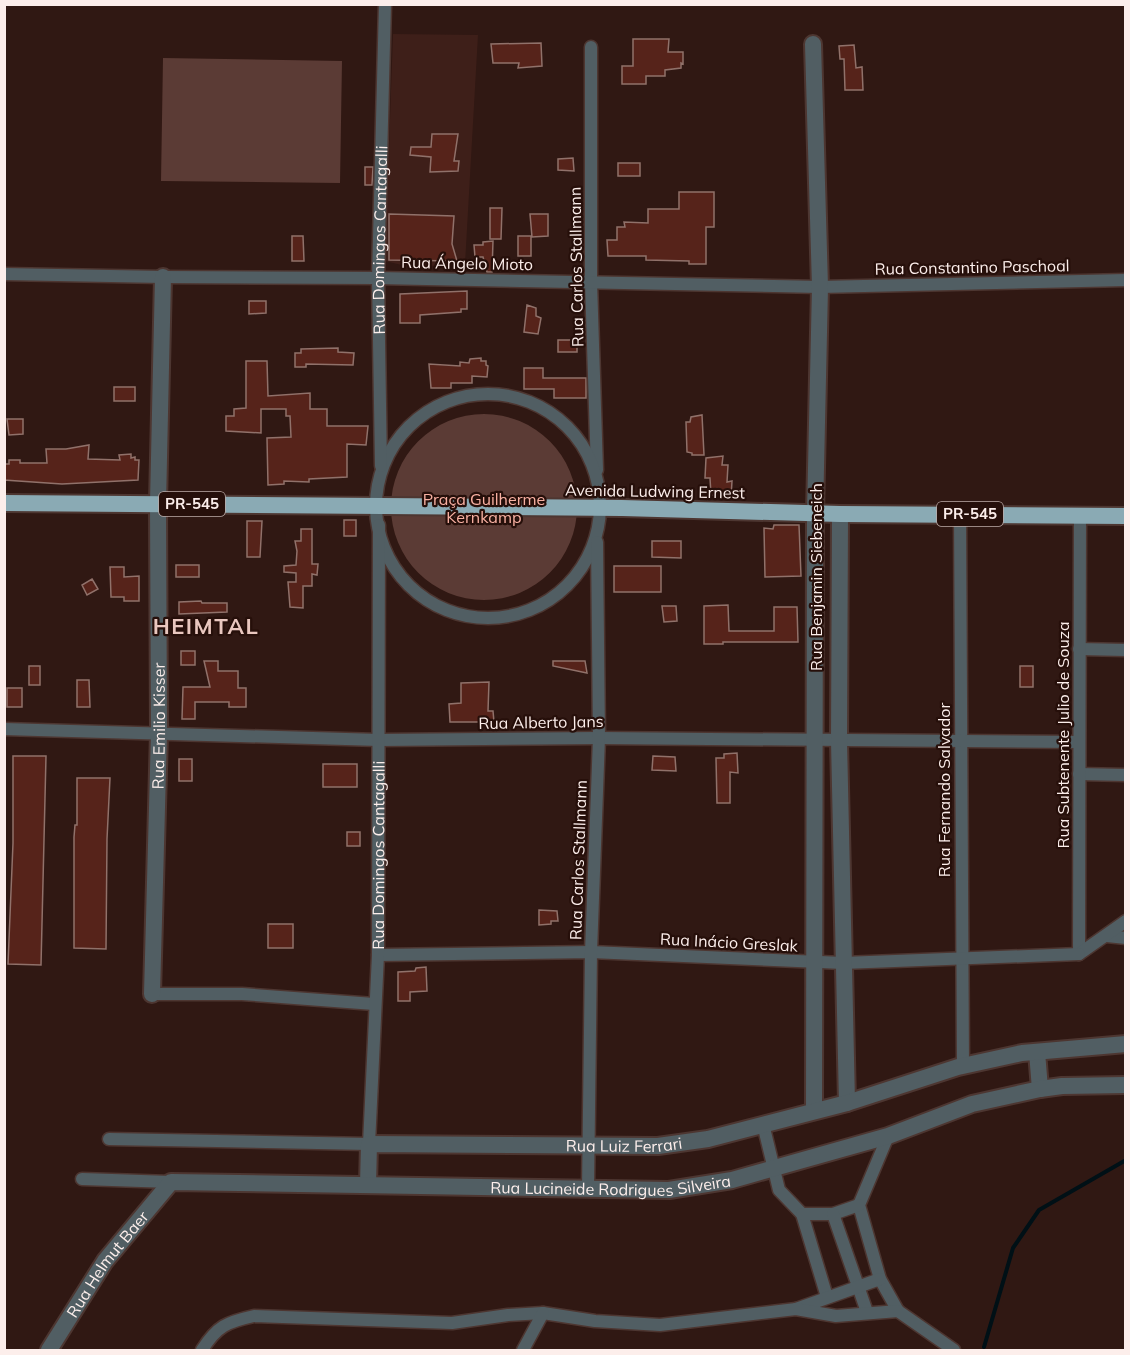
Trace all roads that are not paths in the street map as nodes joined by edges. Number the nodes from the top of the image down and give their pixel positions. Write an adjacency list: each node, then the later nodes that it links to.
1 (385, 4): 6 (street, Rua Domingos Cantagalli)
2 (813, 44): 9 (street, Rua Benjamin Siebeneich)
3 (591, 47): 8 (street, Rua Carlos Stallmann)
4 (4, 274): 5 (street, Rua Ángelo Mioto)
5 (163, 278): 6 (street, Rua Ángelo Mioto); 13 (street, Rua Emilio Kisser)
6 (378, 278): 8 (street, Rua Ángelo Mioto); 10 (street, Rua Domingos Cantagalli)
7 (1125, 280): 9 (street, Rua Constantino Paschoal)
8 (591, 282): 9 (street, Rua Ángelo Mioto); 11 (street, Rua Carlos Stallmann)
9 (820, 287): 16 (street, Rua Benjamin Siebeneich)
10 (381, 473): 11 (street); 14 (street, Rua Domingos Cantagalli)
11 (598, 486): 15 (street)
12 (4, 503): 13 (highway, Avenida Ludwing Ernest / PR-545)
13 (158, 503): 14 (highway, Avenida Ludwing Ernest / PR-545); 26 (street, Rua Emilio Kisser)
14 (380, 505): 15 (highway, Avenida Ludwing Ernest / PR-545); 21 (street, Rua Domingos Cantagalli)
15 (600, 508): 16 (highway, Avenida Ludwing Ernest / PR-545); 22 (street)
16 (815, 513): 17 (highway, Avenida Ludwing Ernest / PR-545); 29 (street, Rua Benjamin Siebeneich)
17 (840, 514): 18 (highway, Avenida Ludwing Ernest / PR-545); 30 (street, Rua Benjamin Siebeneich)
18 (960, 514): 19 (highway, Avenida Ludwing Ernest / PR-545); 31 (street, Rua Fernando Salvador)
19 (1080, 515): 20 (highway, Avenida Ludwing Ernest / PR-545); 23 (street, Rua Subtenente Julio de Souza)
20 (1125, 516)
21 (379, 525): 22 (street); 28 (street, Rua Domingos Cantagalli)
22 (597, 533): 27 (street, Rua Carlos Stallmann)
23 (1079, 649): 24 (street); 32 (street, Rua Subtenente Julio de Souza)
24 (1125, 650)
25 (4, 729): 26 (street, Rua Alberto Jans)
26 (159, 733): 28 (street, Rua Alberto Jans); 44 (street, Rua Emilio Kisser)
27 (599, 738): 28 (street, Rua Alberto Jans); 29 (street, Rua Alberto Jans); 38 (street, Rua Carlos Stallmann)
28 (379, 740): 40 (street, Rua Domingos Cantagalli)
29 (815, 741): 30 (street, Rua Alberto Jans); 42 (street, Rua Benjamin Siebeneich)
30 (839, 741): 31 (street, Rua Alberto Jans); 43 (street, Rua Benjamin Siebeneich)
31 (960, 741): 32 (street, Rua Alberto Jans); 41 (street, Rua Fernando Salvador)
32 (1078, 742): 33 (street, Rua Subtenente Julio de Souza)
33 (1079, 774): 34 (street); 39 (street, Rua Subtenente Julio de Souza)
34 (1125, 775)
35 (1125, 921): 36 (street)
36 (1107, 936): 37 (street); 39 (street)
37 (1125, 938)
38 (591, 952): 40 (street, Rua Inácio Greslak); 42 (street, Rua Inácio Greslak); 57 (street, Rua Carlos Stallmann)
39 (1079, 954): 41 (street, Rua Inácio Greslak)
40 (378, 955): 45 (street, Rua Domingos Cantagalli)
41 (961, 958): 43 (street, Rua Inácio Greslak); 48 (street, Rua Fernando Salvador)
42 (814, 962): 43 (street, Rua Inácio Greslak); 52 (street, Rua Benjamin Siebeneich)
43 (843, 963): 51 (street, Rua Benjamin Siebeneich)
44 (152, 994): 45 (street)
45 (374, 1004): 56 (street, Rua Domingos Cantagalli)
46 (1125, 1044): 47 (street, Rua Luiz Ferrari)
47 (1037, 1052): 48 (street, Rua Luiz Ferrari); 50 (street)
48 (963, 1066): 51 (street, Rua Luiz Ferrari)
49 (1125, 1085): 50 (street, Rua Lucineide Rodrigues Silveira)
50 (1040, 1089): 54 (street, Rua Lucineide Rodrigues Silveira)
51 (847, 1102): 52 (street, Rua Luiz Ferrari)
52 (814, 1110): 53 (street, Rua Luiz Ferrari)
53 (763, 1124): 57 (street, Rua Luiz Ferrari); 58 (street)
54 (888, 1136): 58 (street, Rua Lucineide Rodrigues Silveira); 63 (street)
55 (109, 1139): 56 (street, Rua Luiz Ferrari)
56 (369, 1144): 57 (street, Rua Luiz Ferrari); 61 (street, Rua Domingos Cantagalli)
57 (588, 1146): 62 (street, Rua Carlos Stallmann)
58 (775, 1168): 62 (street, Rua Lucineide Rodrigues Silveira); 64 (street)
59 (82, 1179): 60 (street, Rua Lucineide Rodrigues Silveira)
60 (171, 1182): 61 (street, Rua Lucineide Rodrigues Silveira); 73 (street, Rua Helmut Baer)
61 (368, 1185): 62 (street, Rua Lucineide Rodrigues Silveira)
62 (588, 1189)
63 (859, 1205): 65 (street); 66 (street)
64 (802, 1214): 65 (street); 68 (street)
65 (833, 1214): 67 (street)
66 (880, 1279): 67 (street); 70 (street)
67 (859, 1286): 68 (street); 71 (street)
68 (827, 1297): 69 (street)
69 (796, 1309): 71 (street); 72 (street)
70 (898, 1311): 71 (street); 76 (street)
71 (867, 1312)
72 (543, 1313): 74 (street); 75 (street)
73 (49, 1350)
74 (202, 1350)
75 (523, 1350)
76 (954, 1350)

